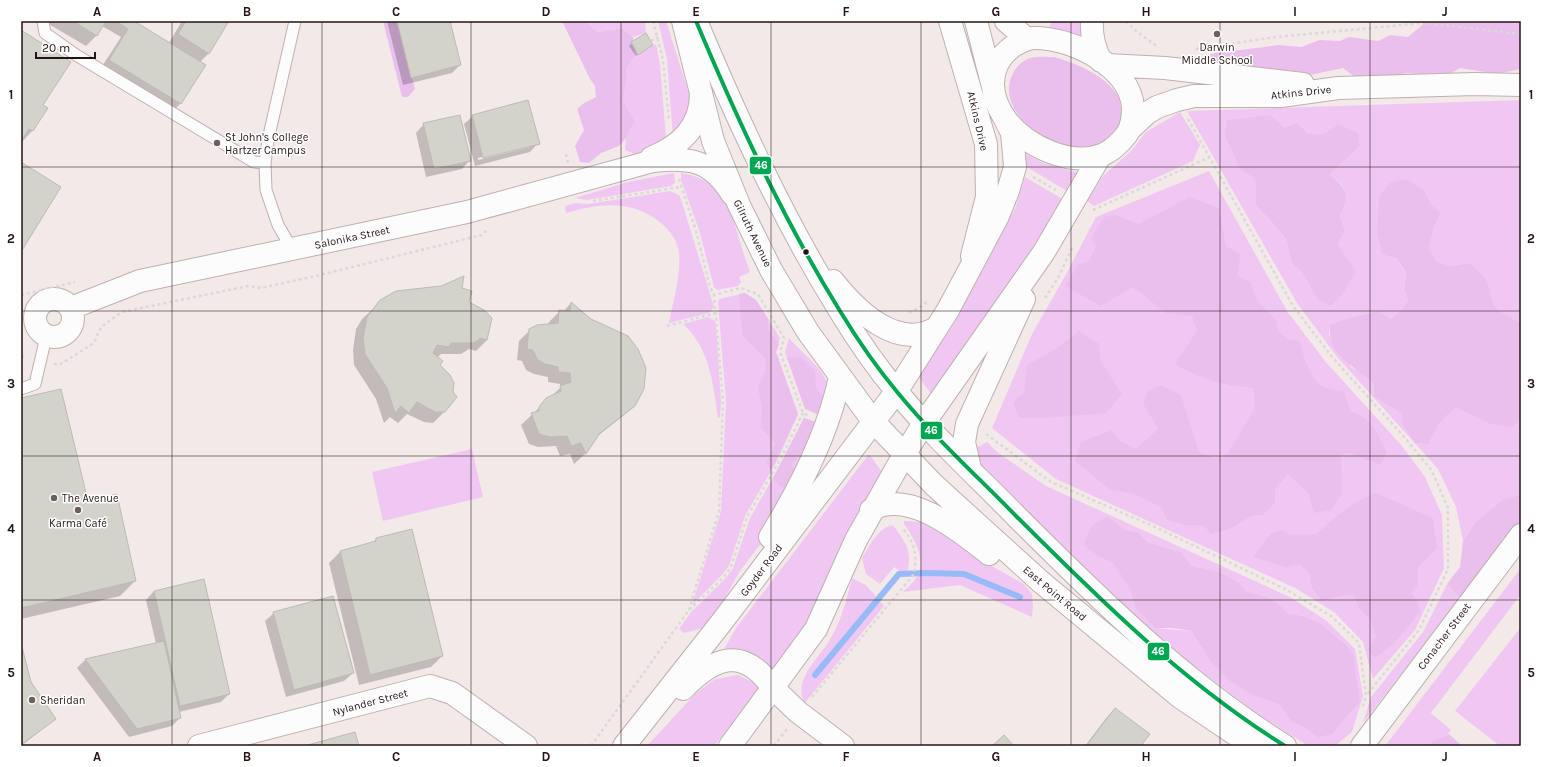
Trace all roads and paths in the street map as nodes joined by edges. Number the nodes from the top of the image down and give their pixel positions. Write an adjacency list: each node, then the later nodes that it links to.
1 (43, 21): 27 (lane)
2 (295, 21): 27 (lane)
3 (634, 21): 10 (path)
4 (683, 21): 20 (street, Gilruth Avenue)
5 (696, 21): 33 (street)
6 (950, 21): 38 (street, Atkins Drive)
7 (976, 21): 18 (street, Atkins Drive)
8 (1006, 21): 11 (street)
9 (1092, 21): 16 (street)
10 (654, 22): 13 (path)
11 (1036, 33): 16 (street); 18 (street)
12 (1521, 34): 15 (path)
13 (658, 37): 14 (path); 24 (path)
14 (651, 41)
15 (1192, 50)
16 (1104, 63): 19 (street, Atkins Drive); 23 (street)
17 (1521, 85): 19 (street, Atkins Drive)
18 (993, 88): 22 (street)
19 (1338, 88): 21 (street, Atkins Drive)
20 (701, 94): 24 (street, Salonika Street); 32 (street, Gilruth Avenue)
21 (1177, 100): 23 (street, Atkins Drive); 26 (path)
22 (1004, 117): 25 (street); 28 (street)
23 (1130, 129): 25 (street)
24 (672, 154): 29 (path); 32 (street); 36 (street, Salonika Street)
25 (1100, 156): 30 (street)
26 (1210, 157): 30 (path); 70 (path)
27 (265, 163): 36 (lane)
28 (1014, 167): 30 (path); 38 (street)
29 (680, 187): 31 (path); 40 (path)
30 (1074, 200): 37 (street)
31 (587, 202)
32 (739, 205): 52 (street, Gilruth Avenue)
33 (786, 217): 47 (street); 54 (street)
34 (494, 224): 51 (path)
35 (1075, 244): 41 (path)
36 (292, 249): 42 (street, Salonika Street)
37 (1044, 252): 58 (street); 60 (street)
38 (969, 269): 46 (street, Goyder Road)
39 (933, 294): 47 (path)
40 (714, 295): 43 (path); 55 (path)
41 (1043, 303)
42 (71, 308): 44 (street); 48 (street)
43 (716, 313): 45 (path); 67 (path)
44 (28, 317): 48 (street)
45 (667, 326)
46 (936, 328): 47 (street); 54 (street, Goyder Road)
47 (896, 332)
48 (46, 337): 53 (lane)
49 (21, 356): 50 (path)
50 (30, 359)
51 (52, 364)
52 (840, 377): 57 (street, Gilruth Avenue); 68 (street)
53 (21, 389)
54 (896, 392): 57 (street, Goyder Road); 58 (street)
55 (803, 413): 56 (path); 67 (path)
56 (817, 418)
57 (873, 421): 61 (street, East Point Road); 68 (street, Goyder Road)
58 (924, 423): 61 (street); 62 (street)
59 (988, 426): 60 (path)
60 (975, 433): 62 (street); 70 (path)
61 (904, 455): 63 (street); 66 (street, East Point Road)
62 (970, 469): 74 (street)
63 (871, 510): 66 (street); 69 (street)
64 (898, 522): 71 (path)
65 (1521, 535): 73 (street, Conacher Street)
66 (1041, 582): 83 (street, East Point Road)
67 (689, 610): 77 (path)
68 (721, 623): 78 (street, Goyder Road)
69 (773, 688): 79 (street); 80 (street); 82 (street)
70 (1366, 696): 73 (path)
71 (811, 699)
72 (791, 723): 81 (path)
73 (1362, 743)
74 (1282, 744)
75 (199, 746): 76 (street, Nylander Street)
76 (526, 746)
77 (591, 746)
78 (624, 746)
79 (627, 746)
80 (730, 746)
81 (774, 746)
82 (843, 746)
83 (1253, 746)

